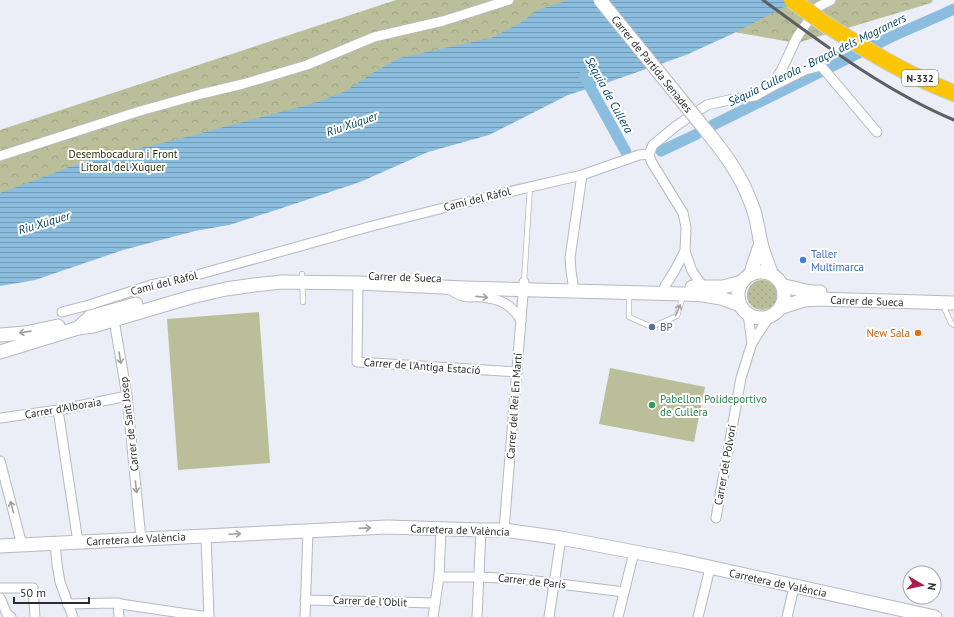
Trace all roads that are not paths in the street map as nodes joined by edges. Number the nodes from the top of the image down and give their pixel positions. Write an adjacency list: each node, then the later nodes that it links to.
1 (510, 0): 9 (street)
2 (600, 0): 12 (street, Carrer de Partida Senades, bridge)
3 (792, 0): 6 (highway, N-332, bridge)
4 (831, 0): 5 (street)
5 (771, 87): 7 (street); 8 (street)
6 (954, 93)
7 (877, 132)
8 (648, 154): 10 (street, Camí del Ràfol); 13 (street)
9 (0, 156)
10 (582, 175): 11 (street, Camí del Ràfol); 19 (street)
11 (530, 186): 20 (lane); 32 (street, Camí del Ràfol)
12 (761, 243): 14 (street, Carrer de Partida Senades); 15 (street)
13 (685, 251): 21 (street); 24 (street)
14 (771, 273): 15 (street); 22 (street)
15 (752, 274): 17 (street)
16 (302, 278): 18 (street, Carrer de Sueca); 20 (street, Carrer de Sueca); 28 (lane); 33 (street, Carrer de Sueca)
17 (742, 282): 24 (street, Carrer de Sueca); 31 (street)
18 (358, 283): 23 (street, Carrer de Sueca); 42 (street, Carrer de l'Antiga Estació)
19 (573, 284): 20 (street, Carrer de Sueca); 21 (street, Carrer de Sueca)
20 (523, 286): 23 (street, Carrer de Sueca); 25 (street, Carrer de Sueca); 36 (street, Carrer del Rei En Martí)
21 (665, 286): 24 (street, Carrer de Sueca)
22 (783, 286): 27 (street, Carrer de Sueca); 30 (street)
23 (445, 288): 36 (street, one-way to 36)
24 (704, 288)
25 (629, 294): 26 (street, Carrer de Sueca); 26 (lane, one-way to 26)
26 (684, 294): 31 (street, Carrer de Sueca)
27 (954, 296)
28 (303, 302)
29 (948, 303): 30 (street, Carrer de Sueca); 37 (lane)
30 (782, 307): 35 (street)
31 (744, 310): 35 (street); 40 (street, Carrer del Polvorí)
32 (62, 312)
33 (113, 315): 34 (street, Carrer de Sueca); 38 (street, Carrer de Sueca); 43 (street, Carrer de Sant Josep, one-way to 43)
34 (90, 317): 38 (street, Carrer de Sueca); 39 (street, one-way to 39)
35 (769, 317): 40 (street, Carrer del Polvorí)
36 (521, 320): 42 (street, Carrer del Rei En Martí)
37 (954, 325)
38 (78, 328): 41 (street, Carrer de Sueca)
39 (0, 335)
40 (752, 343): 47 (street, Carrer del Polvorí)
41 (0, 352)
42 (517, 372): 50 (street, Carrer del Rei En Martí)
43 (127, 396): 44 (street, Carrer d'Alboraia); 54 (street, Carrer de Sant Josep, one-way to 54)
44 (58, 410): 45 (street, Carrer d'Alboraia); 55 (street)
45 (0, 418)
46 (0, 461): 57 (street, one-way to 46)
47 (716, 518)
48 (441, 529): 49 (street, Carretera de València); 51 (street, Carretera de València, one-way to 48); 61 (street)
49 (481, 530): 50 (street, Carretera de València); 62 (street)
50 (504, 530): 53 (street, Carretera de València)
51 (308, 531): 52 (street, Carretera de València, one-way to 51); 68 (street)
52 (206, 536): 54 (street, Carretera de València); 76 (street)
53 (561, 538): 59 (street, Carretera de València); 63 (street)
54 (141, 539): 55 (street, Carretera de València)
55 (78, 542): 56 (street, Carretera de València)
56 (55, 543): 57 (street, Carretera de València); 71 (street)
57 (22, 545): 58 (street, Carretera de València)
58 (0, 546)
59 (634, 552): 60 (street, Carretera de València); 66 (street)
60 (710, 568): 64 (street, Carretera de València); 82 (street)
61 (439, 577): 62 (street, Carrer de París); 70 (street)
62 (479, 577): 63 (street, Carrer de París); 79 (street)
63 (554, 583): 66 (street, Carrer de París); 80 (street)
64 (794, 587): 83 (street); 84 (street, Carretera de València)
65 (0, 588): 73 (street)
66 (624, 592): 81 (street)
67 (0, 598): 72 (street)
68 (305, 600): 70 (street, Carrer de l'Oblit); 77 (street)
69 (118, 603): 71 (street); 75 (street); 76 (street)
70 (435, 603): 78 (street)
71 (67, 604): 74 (street)
72 (11, 617)
73 (35, 617)
74 (73, 617)
75 (119, 617)
76 (209, 617)
77 (304, 617)
78 (433, 617)
79 (477, 617)
80 (549, 617)
81 (618, 617)
82 (698, 617)
83 (787, 617)
84 (935, 617)

